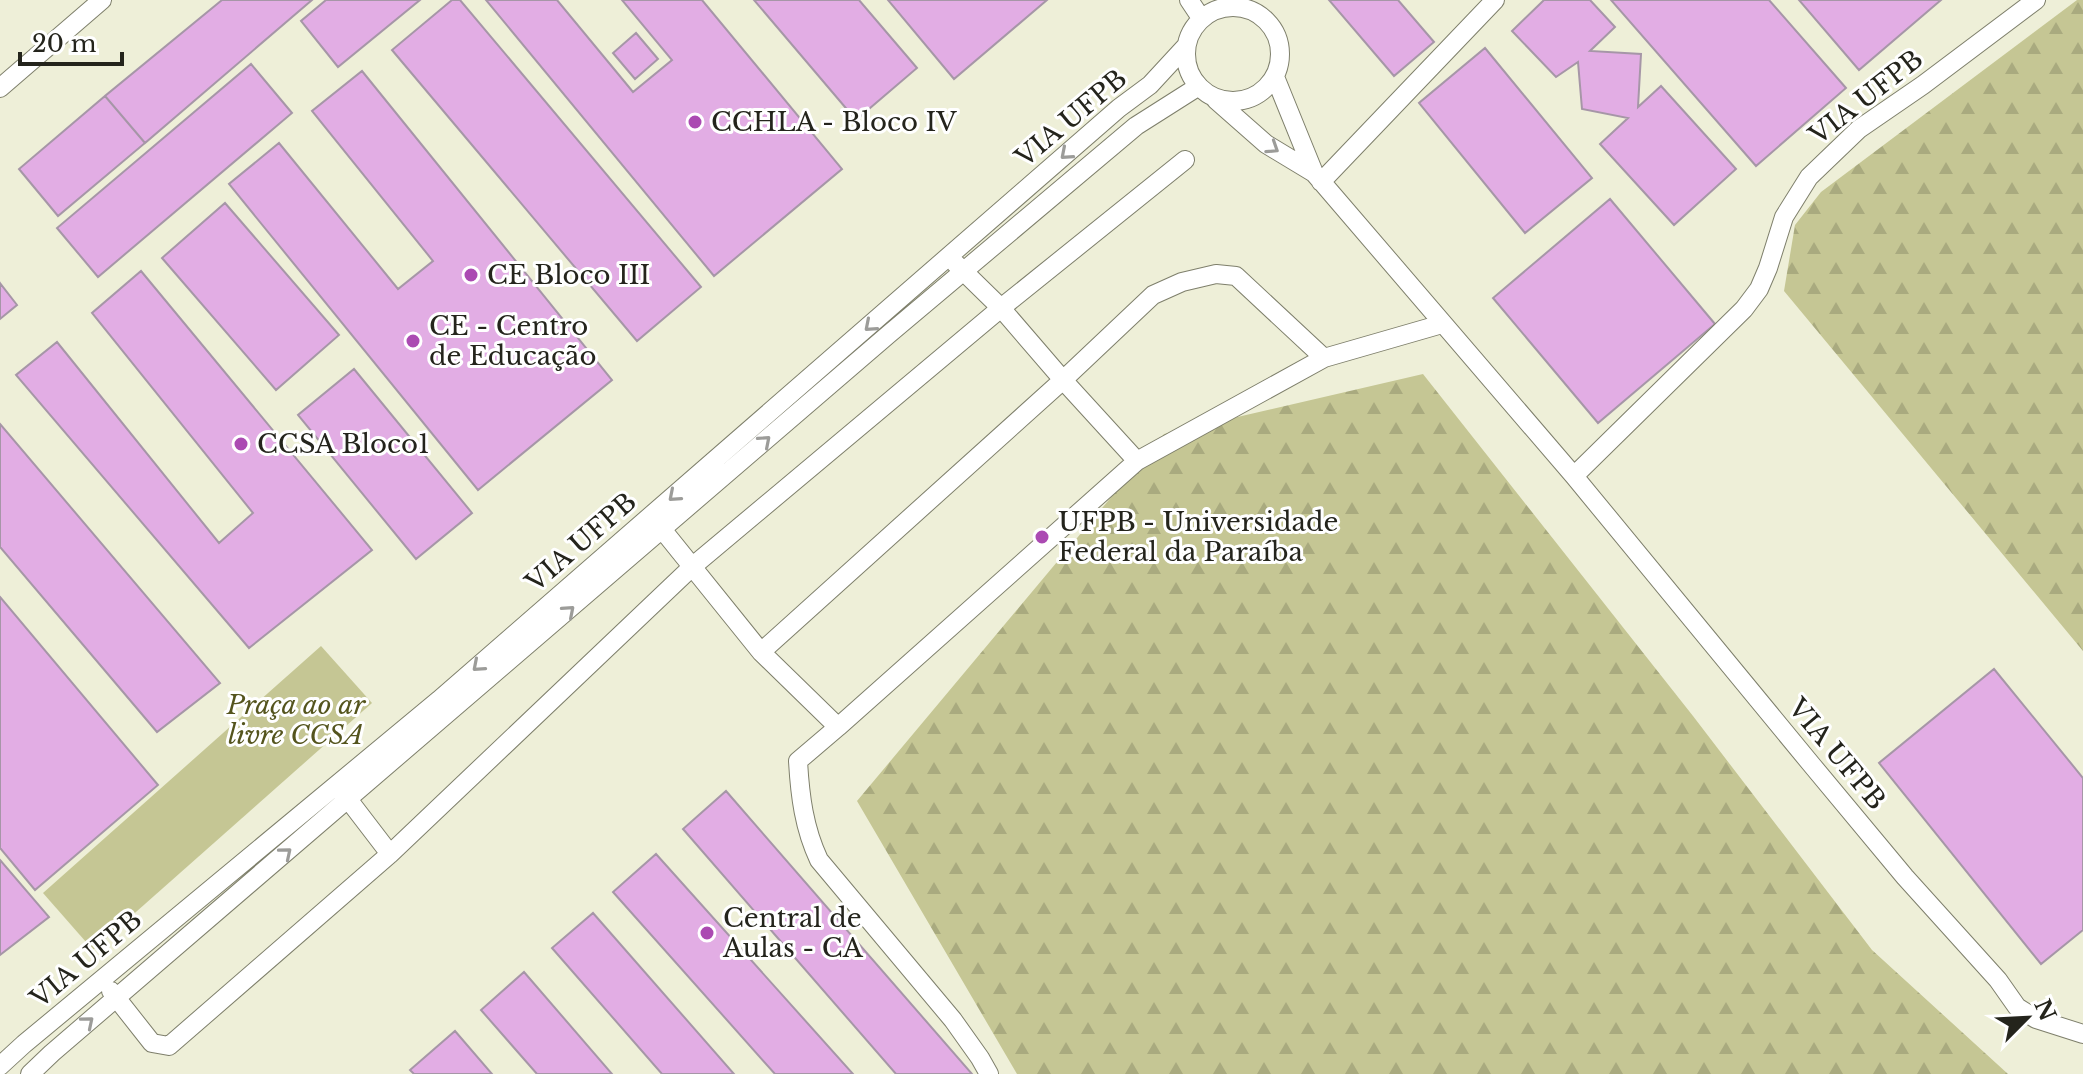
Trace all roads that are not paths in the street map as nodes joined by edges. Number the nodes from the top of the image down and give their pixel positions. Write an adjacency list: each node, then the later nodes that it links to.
1 (102, 0): 10 (lane)
2 (1189, 0): 6 (lane)
3 (1495, 0): 13 (lane)
4 (2036, 0): 21 (lane, VIA UFPB)
5 (1247, 5): 6 (lane, VIA UFPB); 8 (lane, VIA UFPB)
6 (1201, 18): 7 (lane, VIA UFPB)
7 (1186, 46): 9 (lane); 14 (lane, VIA UFPB, one-way to 14)
8 (1275, 77): 11 (lane); 13 (lane, VIA UFPB)
9 (1199, 86): 11 (lane, VIA UFPB); 15 (lane, VIA UFPB)
10 (0, 88)
11 (1214, 98): 13 (lane, VIA UFPB, one-way to 13)
12 (1185, 160): 16 (lane)
13 (1318, 177): 17 (lane, VIA UFPB)
14 (950, 257): 15 (lane); 22 (lane, VIA UFPB, one-way to 22)
15 (963, 272): 16 (lane); 22 (lane, VIA UFPB, one-way to 15)
16 (1001, 308): 19 (lane); 23 (lane)
17 (1442, 324): 18 (lane); 21 (lane, VIA UFPB)
18 (1324, 358): 19 (lane); 20 (lane)
19 (1063, 380): 20 (lane); 24 (lane)
20 (1137, 461): 25 (lane)
21 (1574, 476): 30 (lane, VIA UFPB)
22 (657, 523): 23 (lane); 26 (lane, VIA UFPB)
23 (693, 566): 24 (lane); 27 (lane)
24 (761, 652): 25 (lane)
25 (838, 727): 33 (lane)
26 (342, 792): 27 (lane); 28 (lane, VIA UFPB); 29 (lane, VIA UFPB, one-way to 26)
27 (390, 854): 29 (lane)
28 (101, 980): 29 (lane); 31 (lane, VIA UFPB)
29 (117, 997): 32 (lane, VIA UFPB, one-way to 29)
30 (2083, 1034)
31 (0, 1066)
32 (30, 1074)
33 (989, 1074)

